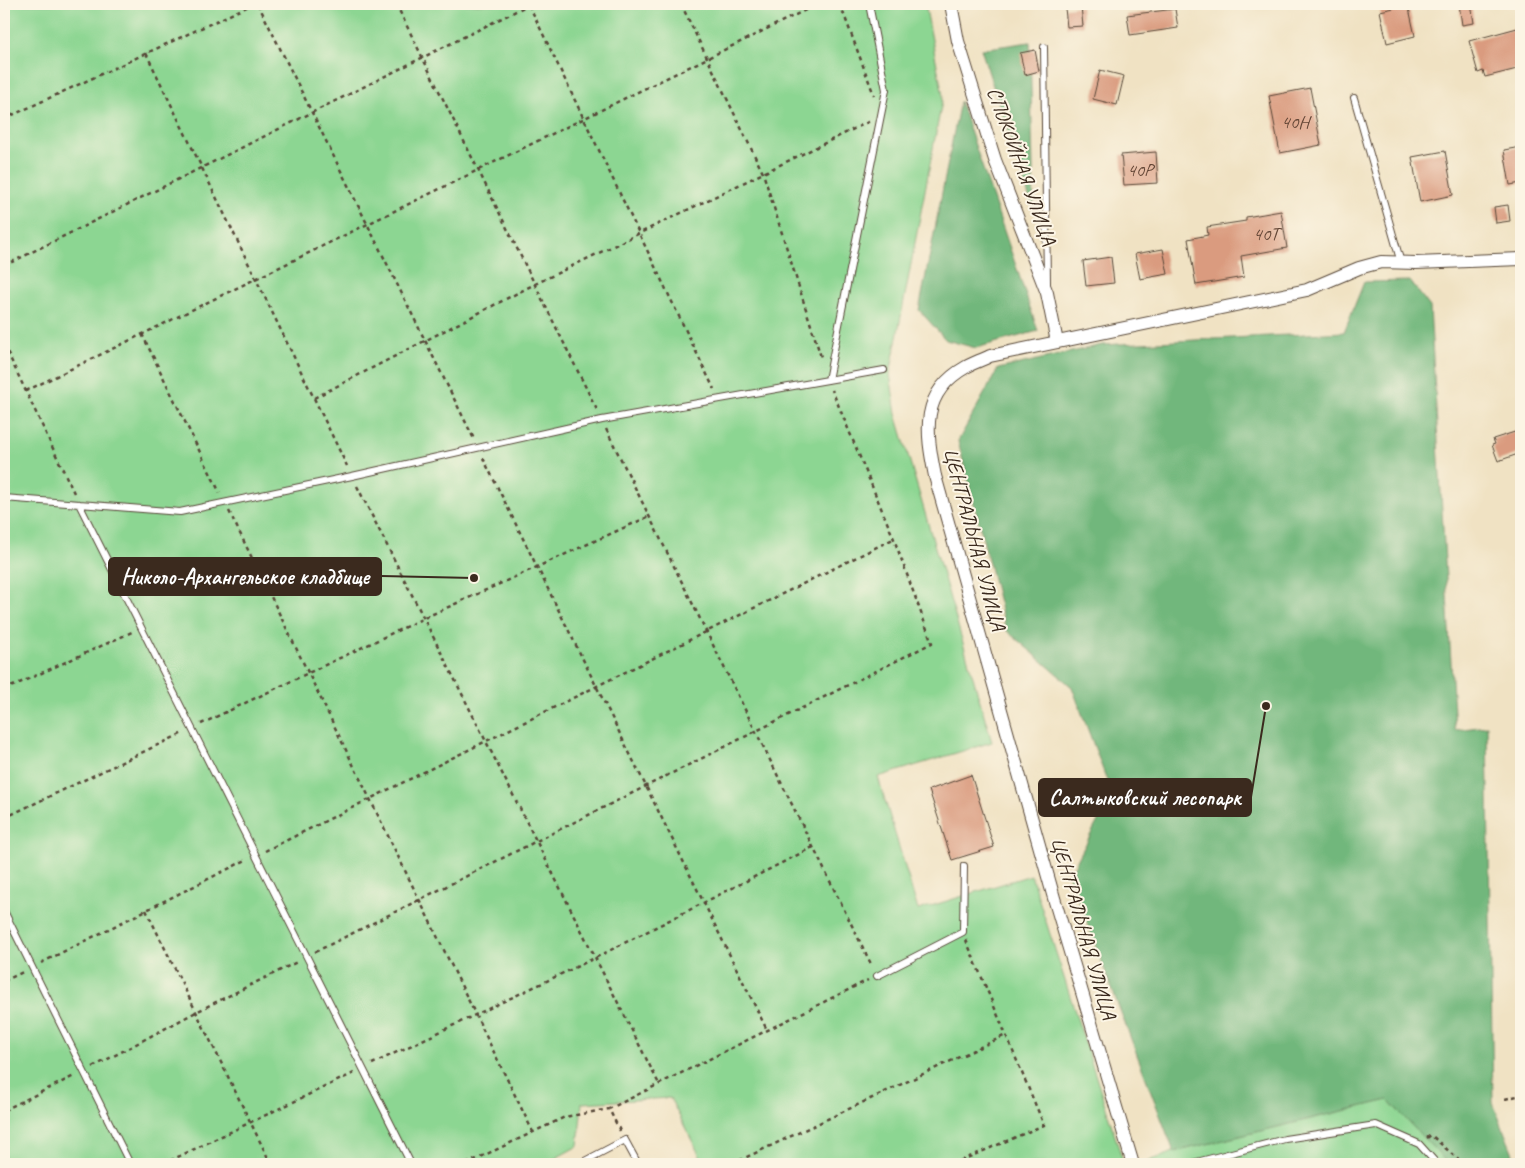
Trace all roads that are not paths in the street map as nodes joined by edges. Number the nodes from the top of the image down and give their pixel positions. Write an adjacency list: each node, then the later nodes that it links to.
1 (869, 4): 10 (lane)
2 (951, 4): 7 (street, СПОКОЙНАЯ УЛИЦА)
3 (1044, 47): 7 (lane)
4 (1354, 98): 6 (lane)
5 (1521, 258): 6 (street, ЦЕНТРАЛЬНАЯ УЛИЦА)
6 (1401, 263): 8 (street, ЦЕНТРАЛЬНАЯ УЛИЦА)
7 (1047, 293): 8 (street, СПОКОЙНАЯ УЛИЦА)
8 (1057, 342): 20 (street, ЦЕНТРАЛЬНАЯ УЛИЦА)
9 (884, 370): 10 (lane)
10 (828, 380): 12 (lane)
11 (4, 498): 12 (lane)
12 (79, 504): 17 (lane)
13 (964, 866): 15 (lane)
14 (4, 911): 16 (lane)
15 (877, 976)
16 (130, 1164)
17 (411, 1164)
18 (579, 1164): 19 (lane)
19 (638, 1164)
20 (1130, 1164)
21 (1189, 1164): 22 (lane)
22 (1437, 1164)

